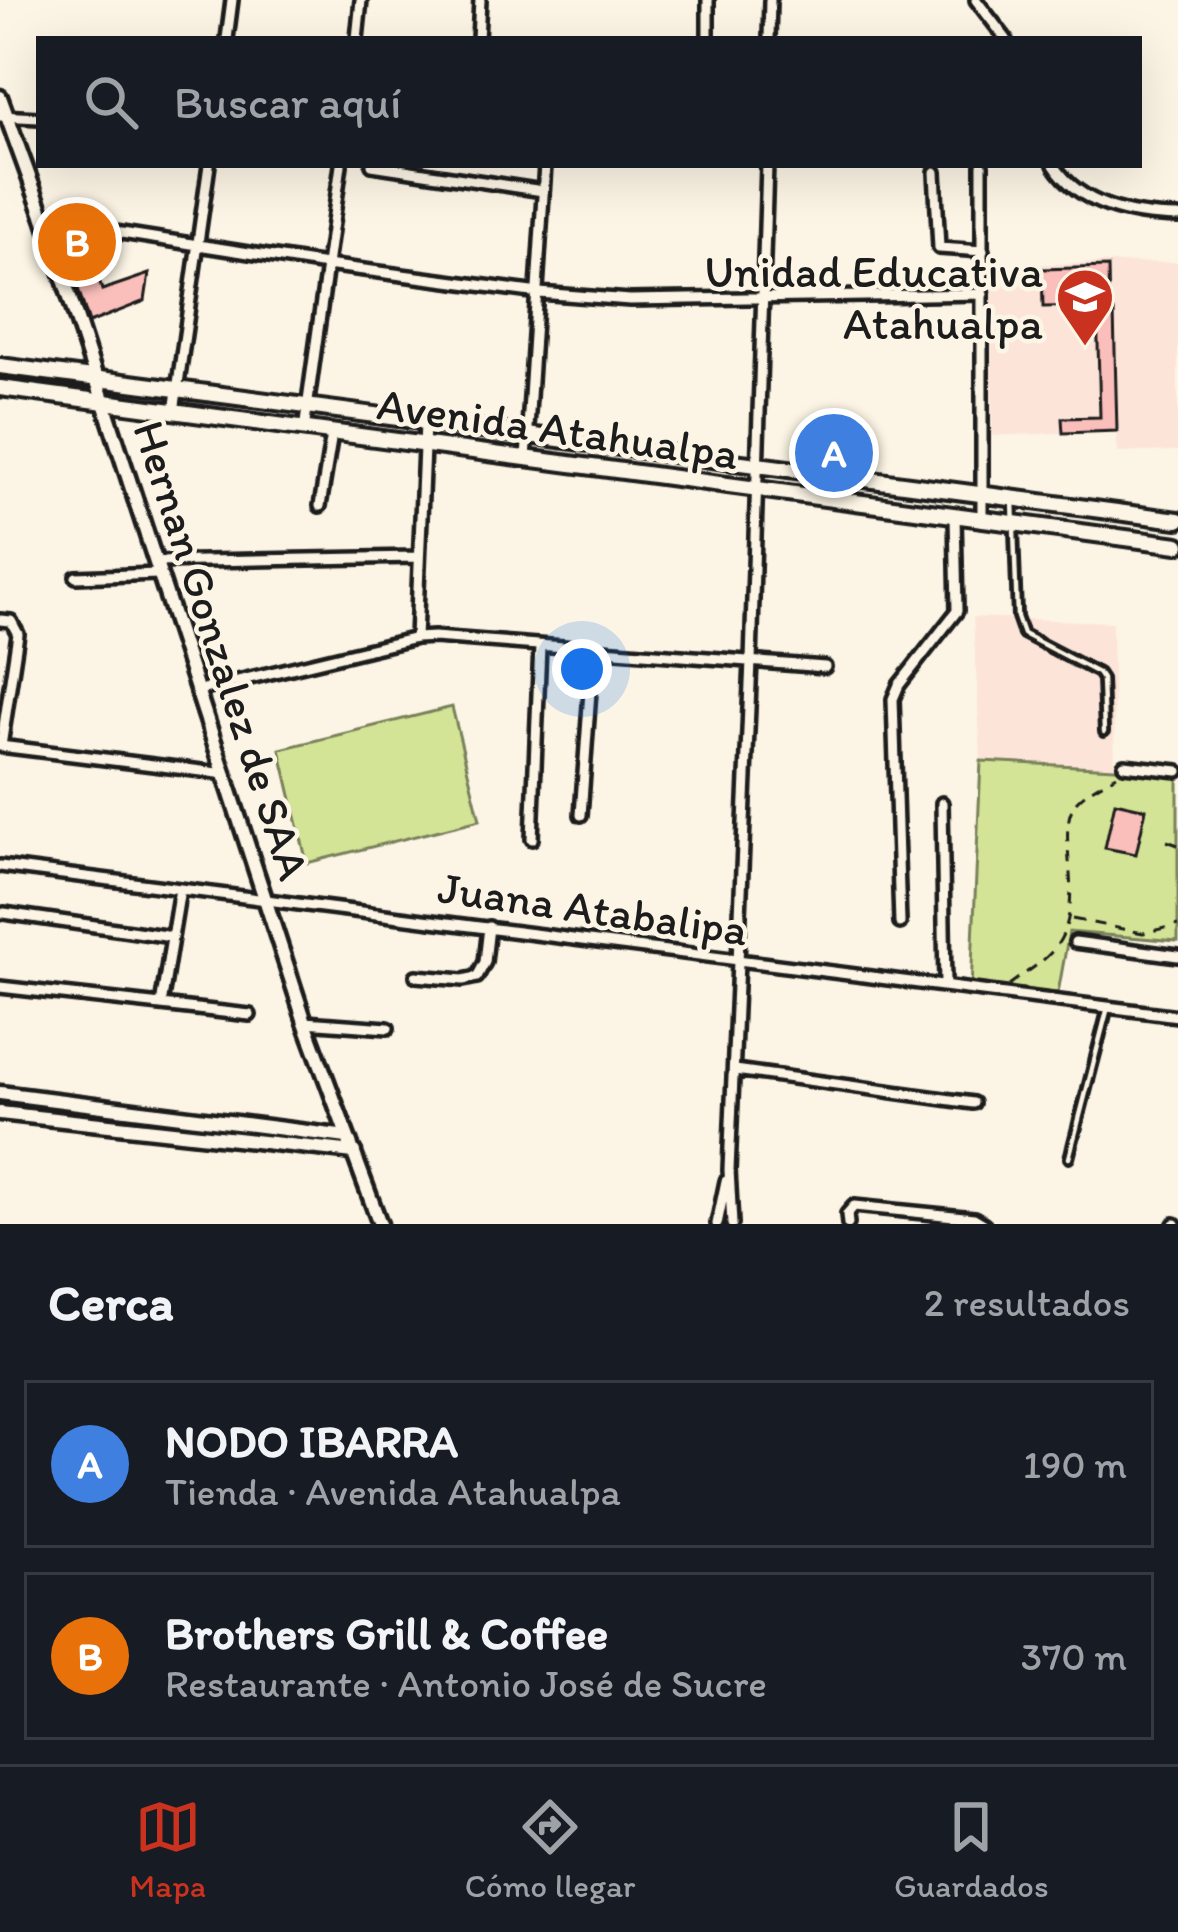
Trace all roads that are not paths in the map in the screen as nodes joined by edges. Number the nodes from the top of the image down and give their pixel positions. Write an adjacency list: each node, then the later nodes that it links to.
1 (232, 0): 7 (street)
2 (361, 0): 8 (street)
3 (480, 0): 9 (street)
4 (708, 0): 10 (street)
5 (770, 0): 11 (street)
6 (976, 0): 12 (street)
7 (227, 36)
8 (357, 36)
9 (478, 36)
10 (708, 36)
11 (770, 36)
12 (1004, 36)
13 (0, 97): 14 (street, Hernan Gonzalez de SAA)
14 (3, 116): 15 (street); 26 (street, Hernan Gonzalez de SAA)
15 (36, 118)
16 (209, 168): 27 (street)
17 (341, 168): 29 (street)
18 (392, 168): 24 (street)
19 (544, 168): 24 (street)
20 (767, 168): 32 (street)
21 (982, 168): 28 (street)
22 (1057, 168): 25 (street)
23 (935, 172): 28 (street)
24 (543, 191): 30 (street)
25 (1178, 217)
26 (45, 221): 27 (street); 34 (street, Hernan Gonzalez de SAA)
27 (199, 245): 29 (street); 36 (street)
28 (983, 251): 31 (street)
29 (326, 265): 30 (street); 38 (street)
30 (539, 292): 32 (street); 43 (street)
31 (983, 294): 32 (street); 48 (street)
32 (765, 298): 46 (street)
33 (0, 366): 34 (main road, Avenida Atahualpa)
34 (95, 378): 36 (main road, Avenida Atahualpa); 37 (street, Hernan Gonzalez de SAA)
35 (0, 388): 37 (main road, Avenida Atahualpa)
36 (178, 390): 38 (main road, Avenida Atahualpa); 39 (street)
37 (103, 401): 39 (main road, Avenida Atahualpa); 57 (street, Hernan Gonzalez de SAA)
38 (308, 407): 40 (main road, Avenida Atahualpa); 41 (street)
39 (173, 412): 41 (main road, Avenida Atahualpa)
40 (425, 422): 43 (main road, Avenida Atahualpa); 44 (street)
41 (304, 430): 42 (main road, Avenida Atahualpa)
42 (332, 434): 44 (main road, Avenida Atahualpa); 50 (street)
43 (527, 436): 45 (street); 46 (main road, Avenida Atahualpa)
44 (424, 446): 45 (main road, Avenida Atahualpa); 56 (street)
45 (526, 459): 47 (main road, Avenida Atahualpa)
46 (758, 466): 47 (street); 48 (main road, Avenida Atahualpa)
47 (758, 491): 51 (main road, Avenida Atahualpa); 63 (street)
48 (983, 497): 49 (main road, Avenida Atahualpa); 52 (street)
49 (1013, 500): 53 (main road, Avenida Atahualpa); 54 (lane)
50 (320, 506)
51 (955, 516): 52 (main road, Avenida Atahualpa); 78 (street)
52 (982, 520): 54 (main road, Avenida Atahualpa)
53 (1178, 520)
54 (1011, 522): 55 (main road, Avenida Atahualpa); 66 (lane)
55 (1178, 545)
56 (417, 557): 57 (street); 60 (street)
57 (157, 568): 58 (street); 65 (street, Hernan Gonzalez de SAA)
58 (76, 577)
59 (6, 621): 67 (street)
60 (416, 638): 61 (street); 65 (street)
61 (540, 646): 62 (street); 73 (street)
62 (593, 650): 63 (street); 72 (street)
63 (751, 661): 64 (street); 83 (street)
64 (825, 667)
65 (195, 692): 70 (street, Hernan Gonzalez de SAA)
66 (1104, 732)
67 (1, 746): 70 (street)
68 (1128, 765): 69 (street)
69 (1178, 771)
70 (226, 774): 76 (street, Hernan Gonzalez de SAA)
71 (942, 803): 85 (street)
72 (581, 814)
73 (532, 839)
74 (0, 866): 75 (street, Juana Atabalipa)
75 (180, 889): 76 (street, Juana Atabalipa); 80 (street)
76 (266, 899): 79 (street, Juana Atabalipa); 91 (street, Hernan Gonzalez de SAA)
77 (4, 913): 80 (street)
78 (900, 923)
79 (489, 927): 83 (street, Juana Atabalipa); 84 (street)
80 (172, 937): 87 (street)
81 (1075, 942): 82 (street)
82 (1178, 956)
83 (739, 962): 85 (street, Juana Atabalipa); 93 (street)
84 (416, 976)
85 (945, 986): 88 (street, Juana Atabalipa)
86 (0, 987): 87 (street)
87 (161, 1005): 89 (street)
88 (1108, 1007): 90 (street, Juana Atabalipa); 99 (lane)
89 (250, 1015)
90 (1178, 1016)
91 (305, 1022): 92 (street); 97 (street, Hernan Gonzalez de SAA)
92 (388, 1028)
93 (735, 1070): 95 (street); 100 (street)
94 (0, 1094): 97 (street)
95 (973, 1103)
96 (0, 1112): 98 (street)
97 (347, 1136): 98 (street, Hernan Gonzalez de SAA)
98 (354, 1152): 101 (street, Hernan Gonzalez de SAA)
99 (1069, 1157)
100 (729, 1170): 102 (street); 103 (street)
101 (380, 1224)
102 (717, 1224)
103 (733, 1224)
104 (848, 1224): 105 (street)
105 (984, 1224)

